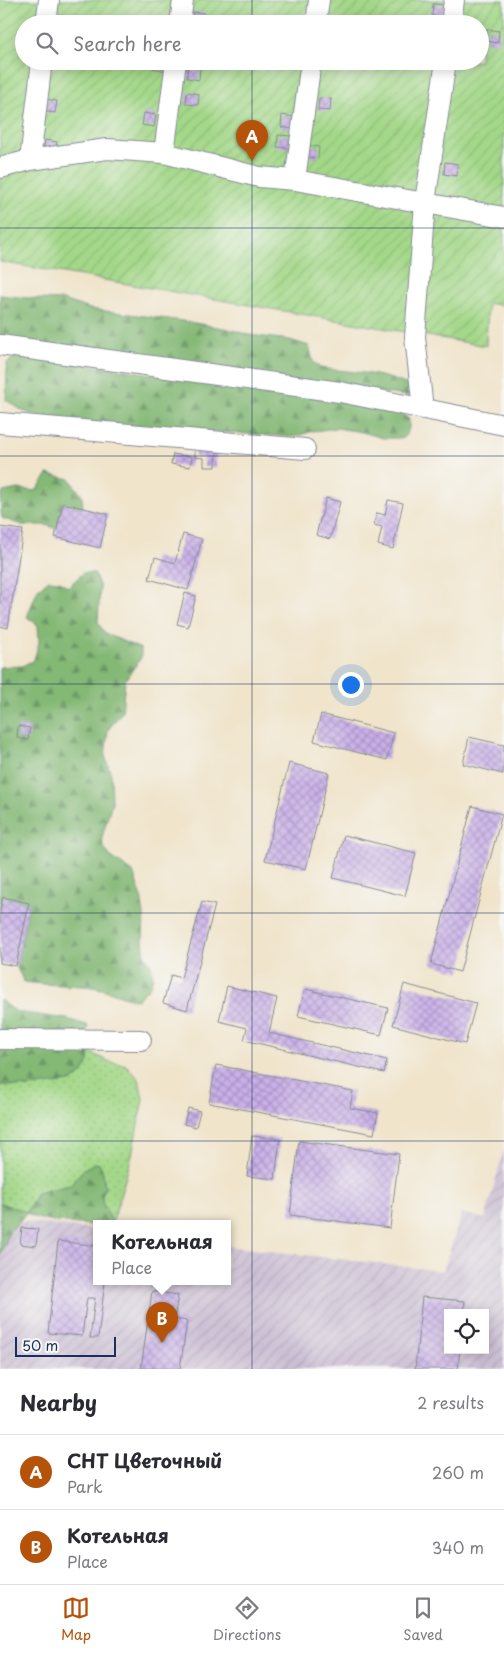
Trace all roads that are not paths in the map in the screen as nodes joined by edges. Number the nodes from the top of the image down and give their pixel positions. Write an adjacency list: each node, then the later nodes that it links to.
1 (49, 0): 5 (street)
2 (183, 0): 6 (street)
3 (319, 0): 7 (street)
4 (454, 0): 8 (street)
5 (47, 15)
6 (181, 15)
7 (317, 15)
8 (452, 15)
9 (41, 70): 14 (street)
10 (175, 70): 13 (street)
11 (310, 70): 16 (street)
12 (445, 70): 17 (street)
13 (164, 153): 14 (street); 16 (street)
14 (30, 160): 15 (street)
15 (0, 168)
16 (295, 180): 17 (street)
17 (425, 202): 18 (street); 20 (street)
18 (504, 217)
19 (0, 345): 20 (street)
20 (423, 409): 22 (street)
21 (0, 423): 23 (street)
22 (504, 425)
23 (305, 449)
24 (0, 1039): 25 (street)
25 (141, 1040)

